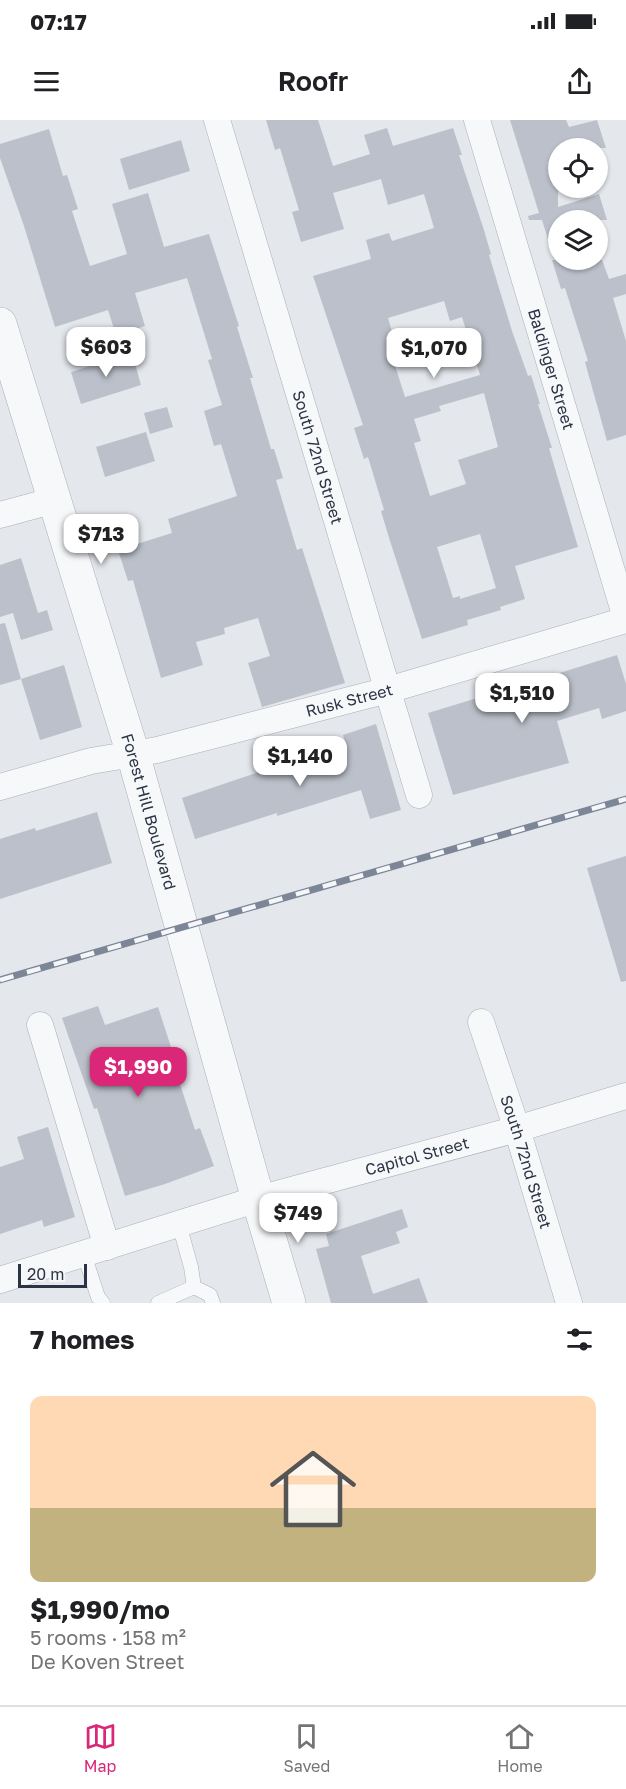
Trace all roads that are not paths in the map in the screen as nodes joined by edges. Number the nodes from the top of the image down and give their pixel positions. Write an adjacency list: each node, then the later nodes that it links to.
1 (217, 120): 7 (street, South 72nd Street)
2 (477, 120): 6 (street, Baldinger Street)
3 (3, 343): 4 (street, Forest Hill Boulevard)
4 (54, 500): 5 (street); 8 (street, Forest Hill Boulevard)
5 (0, 515)
6 (626, 619): 7 (street, Rusk Street)
7 (388, 690): 8 (street, Rusk Street); 10 (street, South 72nd Street)
8 (133, 754): 9 (street, Rusk Street); 15 (street, Forest Hill Boulevard)
9 (0, 787)
10 (419, 795)
11 (481, 1022): 14 (street, South 72nd Street)
12 (40, 1026): 17 (street)
13 (626, 1096): 14 (street, Capitol Street)
14 (517, 1129): 15 (street, Capitol Street); 24 (street, South 72nd Street)
15 (258, 1199): 16 (street, Capitol Street); 23 (street, Forest Hill Boulevard)
16 (179, 1224): 17 (street, Capitol Street); 19 (lane)
17 (95, 1251): 18 (street, Capitol Street); 20 (lane)
18 (0, 1280)
19 (194, 1287): 21 (lane); 22 (lane)
20 (103, 1303)
21 (158, 1303)
22 (213, 1303)
23 (289, 1303)
24 (569, 1303)

